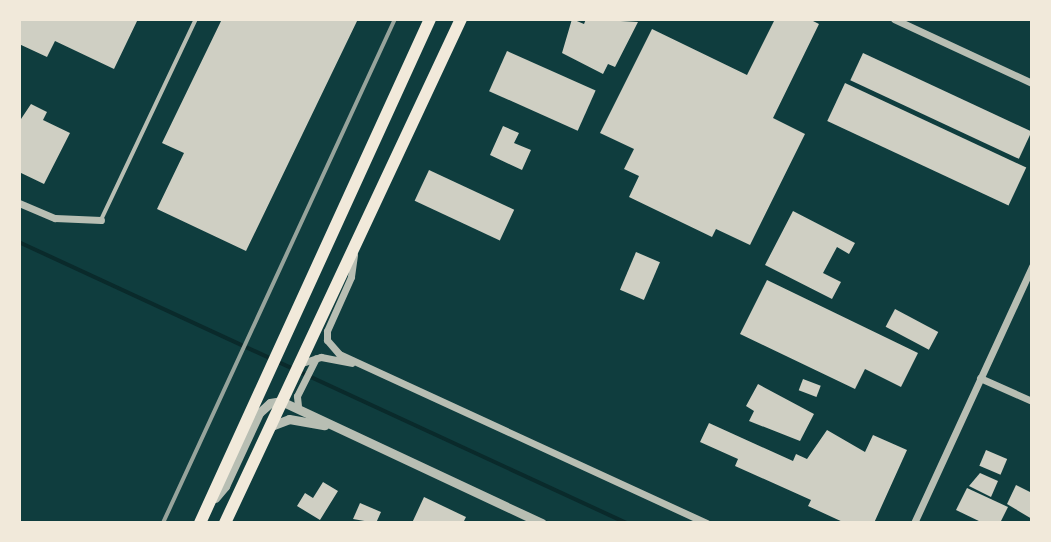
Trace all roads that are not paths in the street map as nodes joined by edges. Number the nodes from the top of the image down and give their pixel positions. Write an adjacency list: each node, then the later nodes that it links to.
1 (196, 19): 7 (lane)
2 (430, 19): 18 (highway)
3 (461, 19): 8 (highway)
4 (894, 19): 5 (street)
5 (1032, 83)
6 (19, 203): 7 (street)
7 (101, 220)
8 (354, 241): 10 (highway); 11 (street)
9 (1032, 266): 12 (street)
10 (307, 360): 11 (street); 13 (highway); 15 (street)
11 (359, 365): 22 (street)
12 (980, 378): 14 (street); 23 (street)
13 (281, 401): 15 (street); 17 (highway); 18 (street)
14 (1032, 401)
15 (298, 406): 16 (street)
16 (333, 427): 17 (street); 21 (street)
17 (268, 429): 20 (highway)
18 (207, 508): 19 (highway)
19 (200, 523)
20 (225, 523)
21 (542, 523)
22 (707, 523)
23 (914, 523)

